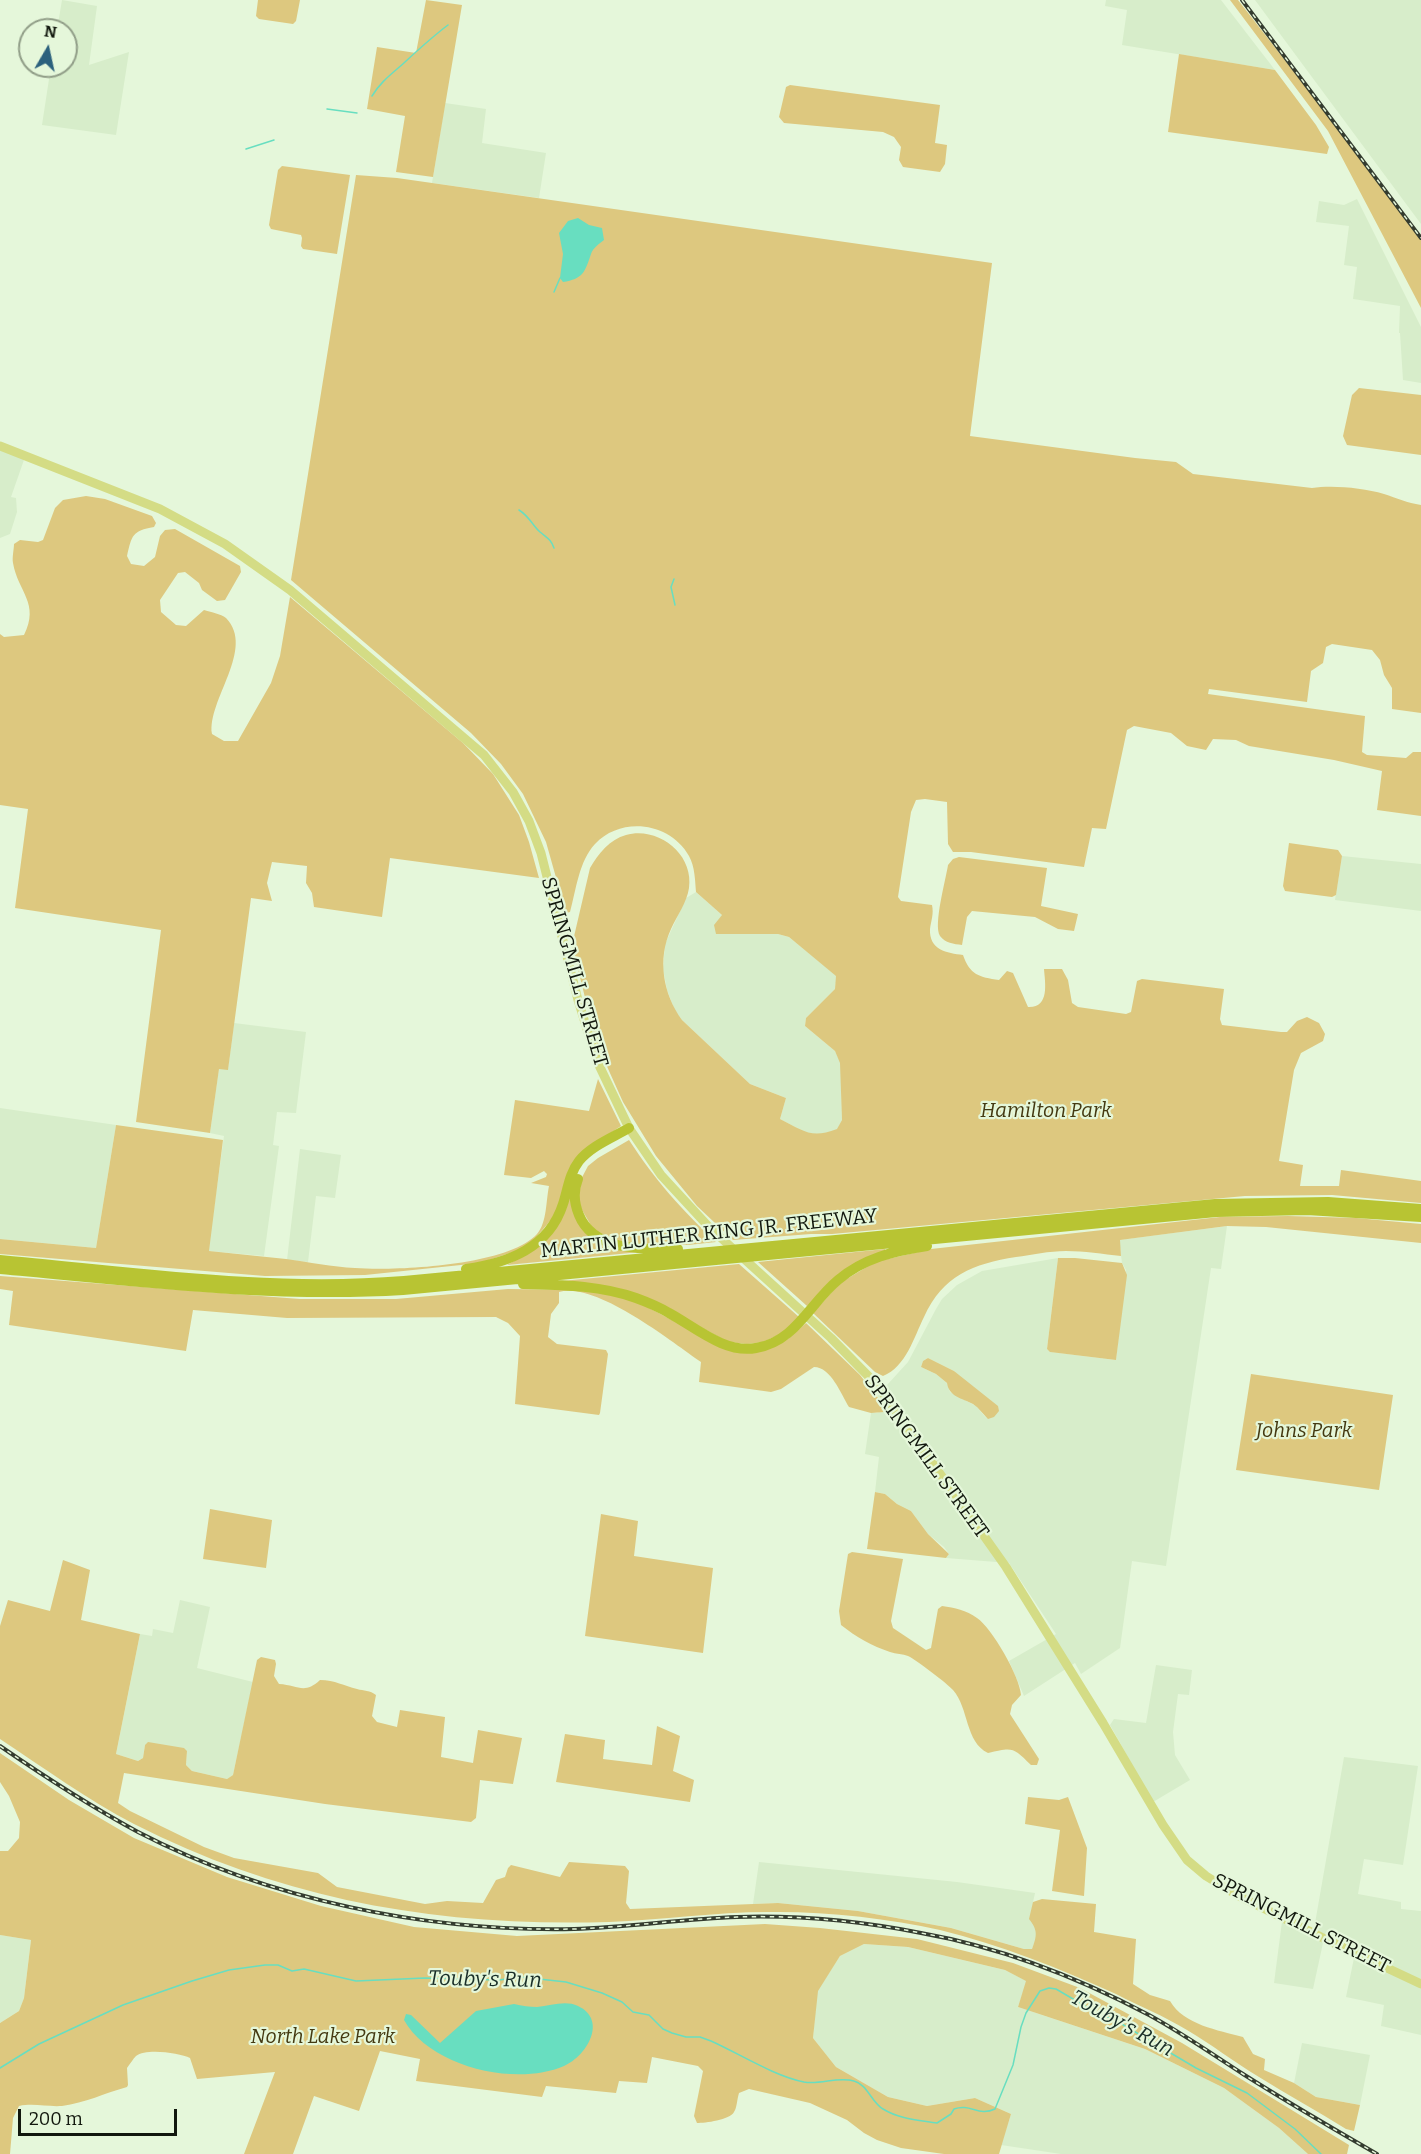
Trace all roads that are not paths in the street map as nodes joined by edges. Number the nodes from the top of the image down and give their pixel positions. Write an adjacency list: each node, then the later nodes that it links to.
1 (0, 446): 2 (main road, SPRINGMILL STREET)
2 (630, 1131): 7 (highway); 10 (highway); 12 (main road, SPRINGMILL STREET)
3 (1421, 1209): 6 (highway, MARTIN LUTHER KING JR. FREEWAY)
4 (1421, 1217): 5 (highway, MARTIN LUTHER KING JR. FREEWAY)
5 (1147, 1218): 6 (highway, MARTIN LUTHER KING JR. FREEWAY); 12 (highway)
6 (767, 1248): 7 (highway, MARTIN LUTHER KING JR. FREEWAY)
7 (701, 1254): 10 (highway, MARTIN LUTHER KING JR. FREEWAY); 11 (highway, MARTIN LUTHER KING JR. FREEWAY)
8 (0, 1260): 10 (highway, MARTIN LUTHER KING JR. FREEWAY)
9 (0, 1269): 11 (highway, MARTIN LUTHER KING JR. FREEWAY)
10 (270, 1284)
11 (374, 1292): 12 (highway)
12 (806, 1316): 13 (main road, SPRINGMILL STREET)
13 (1421, 1984)

